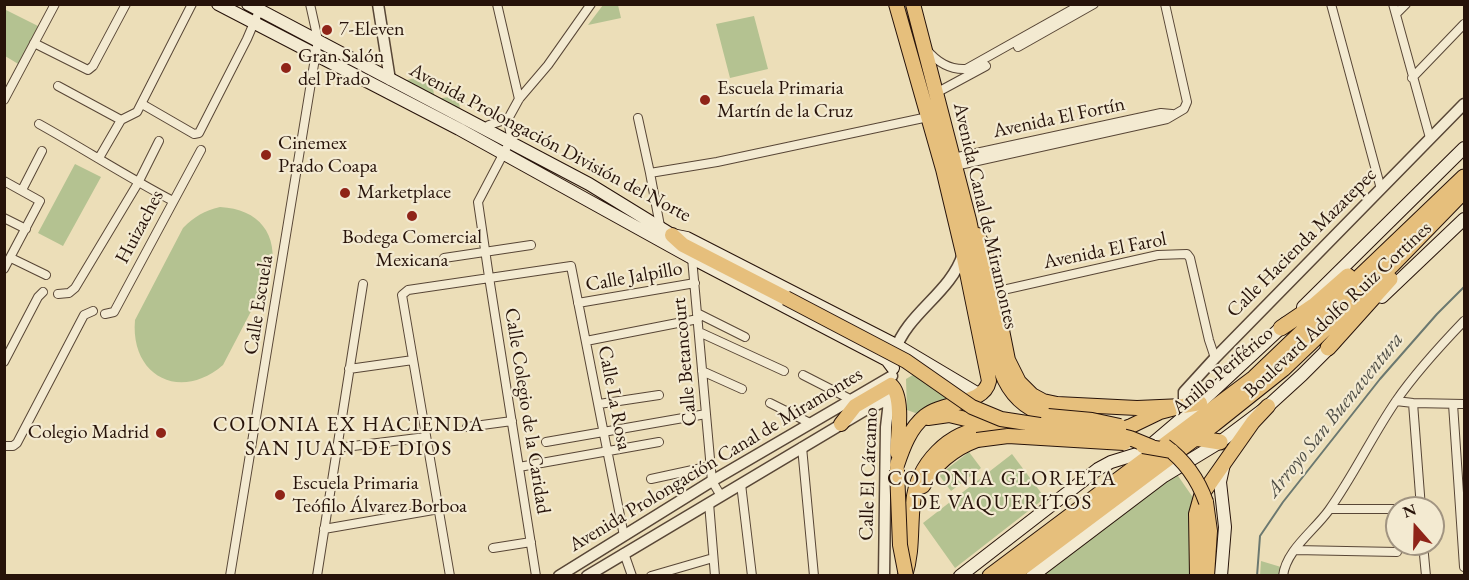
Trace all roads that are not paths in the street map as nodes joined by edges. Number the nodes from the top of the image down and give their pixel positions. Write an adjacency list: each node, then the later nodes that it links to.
1 (55, 4): 22 (street)
2 (126, 4): 22 (street)
3 (192, 4): 31 (street)
4 (218, 4): 19 (main road, Avenida Prolongación División del Norte)
5 (310, 4): 21 (street)
6 (378, 4): 26 (street)
7 (497, 4): 29 (street)
8 (591, 4): 29 (street)
9 (896, 4): 33 (main road, Avenida Canal de Miramontes)
10 (912, 4): 23 (main road, Avenida Canal de Miramontes)
11 (1082, 4): 23 (street)
12 (1094, 4): 28 (street)
13 (1165, 4): 47 (street, Avenida El Fortín)
14 (1332, 4): 54 (street)
15 (1393, 4): 18 (street)
16 (1406, 4): 18 (street)
17 (254, 7): 19 (street); 21 (main road, Avenida Prolongación División del Norte)
18 (1396, 14): 25 (street)
19 (253, 24): 24 (main road, Avenida Prolongación División del Norte); 31 (street)
20 (1464, 24): 25 (street)
21 (318, 40): 24 (street, Calle Escuela); 26 (main road, Avenida Prolongación División del Norte)
22 (34, 43): 30 (street)
23 (923, 45): 28 (main road, Avenida Canal de Miramontes)
24 (315, 54): 38 (main road, Avenida Prolongación División del Norte); 157 (street, Calle Escuela)
25 (1412, 78): 40 (street)
26 (390, 80): 38 (main road, Avenida Prolongación División del Norte)
27 (58, 86): 36 (street)
28 (936, 93): 47 (main road, Avenida Canal de Miramontes)
29 (519, 99): 35 (street)
30 (4, 100)
31 (142, 104): 36 (street)
32 (1464, 104): 40 (street, Calle Hacienda Mazatepec)
33 (928, 117): 48 (street); 67 (main road, Avenida Canal de Miramontes)
34 (638, 118): 48 (street)
35 (508, 119): 39 (street); 42 (street)
36 (121, 120): 46 (street)
37 (39, 124): 46 (street)
38 (462, 124): 39 (main road, Avenida Prolongación División del Norte)
39 (478, 131): 42 (main road, Avenida Prolongación División del Norte)
40 (1430, 138): 54 (street, Calle Hacienda Mazatepec)
41 (159, 141): 51 (street)
42 (506, 148): 52 (main road, Avenida Prolongación División del Norte); 56 (main road, Avenida Prolongación División del Norte); 66 (street, Calle Colegio de la Caridad)
43 (1464, 148): 83 (main road, Boulevard Adolfo Ruiz Cortines)
44 (201, 150): 57 (street, Huizaches)
45 (42, 151): 53 (street)
46 (99, 158): 51 (street)
47 (954, 162): 60 (main road, Avenida Canal de Miramontes)
48 (650, 174): 61 (street)
49 (1464, 177): 55 (highway, Anillo Periférico)
50 (4, 181): 53 (street)
51 (138, 183): 57 (street); 77 (street)
52 (592, 186): 56 (main road); 61 (main road, Avenida Prolongación División del Norte)
53 (22, 189): 62 (street)
54 (1382, 189): 91 (street, Calle Hacienda Mazatepec)
55 (1458, 191): 63 (highway, Anillo Periférico); 83 (highway); 129 (highway, Anillo Periférico)
56 (584, 198): 69 (main road, Avenida Prolongación División del Norte)
57 (173, 201): 80 (street, Huizaches)
58 (4, 218): 62 (street)
59 (1464, 219): 89 (main road, Boulevard Adolfo Ruiz Cortines)
60 (969, 220): 76 (main road); 129 (main road, Avenida Canal de Miramontes, bridge)
61 (660, 226): 64 (main road, Avenida Prolongación División del Norte)
62 (26, 229): 70 (street)
63 (1427, 230): 89 (highway); 122 (highway, Anillo Periférico)
64 (672, 235): 86 (main road, Avenida Prolongación División del Norte); 126 (main road, bridge)
65 (531, 245): 66 (street)
66 (485, 252): 68 (street); 72 (street, Calle Colegio de la Caridad)
67 (963, 253): 88 (street, Calle El Cárcamo); 101 (main road, Avenida Canal de Miramontes)
68 (444, 258)
69 (692, 258): 73 (street, Calle Betancourt); 90 (main road, Avenida Prolongación División del Norte)
70 (7, 264): 71 (street)
71 (46, 275)
72 (489, 278): 78 (street, Calle La Rosa); 92 (street); 114 (street, Calle Colegio de la Caridad)
73 (695, 283): 78 (street, Calle Jalpillo); 81 (street, Calle Betancourt)
74 (363, 284): 94 (street)
75 (43, 292): 93 (street)
76 (994, 292): 91 (street, Avenida El Farol); 113 (main road)
77 (58, 294)
78 (578, 303): 87 (street, Calle La Rosa)
79 (93, 311): 127 (street)
80 (105, 314)
81 (697, 316): 84 (street, Calle Betancourt); 85 (street); 87 (street)
82 (1464, 321): 103 (street)
83 (1281, 328): 105 (main road, Boulevard Adolfo Ruiz Cortines)
84 (699, 332): 95 (street, Calle Betancourt); 96 (street)
85 (744, 337)
86 (884, 339): 88 (main road, Avenida Prolongación División del Norte); 90 (main road)
87 (586, 341): 106 (street, Calle La Rosa)
88 (896, 345): 98 (street, Calle El Cárcamo); 101 (main road, Avenida Prolongación División del Norte)
89 (1328, 348): 110 (main road, Boulevard Adolfo Ruiz Cortines)
90 (875, 354): 98 (main road, Avenida Prolongación División del Norte)
91 (1215, 358): 113 (street, Calle Hacienda Mazatepec)
92 (413, 360): 94 (street); 121 (street)
93 (4, 362)
94 (350, 369): 130 (street)
95 (702, 371): 99 (street); 111 (street, Calle Betancourt)
96 (784, 371)
97 (803, 375): 102 (street)
98 (891, 382): 102 (street, Avenida Prolongación Canal de Miramontes); 116 (main road); 136 (main road); 168 (street, Calle El Cárcamo)
99 (742, 389)
100 (659, 394): 106 (street)
101 (981, 395): 117 (main road)
102 (850, 399): 112 (street, Avenida Prolongación Canal de Miramontes)
103 (1396, 401): 107 (street); 144 (street)
104 (770, 403): 115 (street)
105 (1200, 403): 113 (main road)
106 (599, 404): 120 (street, Calle La Rosa)
107 (1413, 404): 108 (street); 141 (street)
108 (1454, 404): 109 (street); 156 (street)
109 (1464, 404)
110 (1268, 406): 125 (main road, Boulevard Adolfo Ruiz Cortines); 133 (main road)
111 (706, 414): 120 (street); 134 (street, Calle Betancourt)
112 (824, 414): 115 (street, Avenida Prolongación Canal de Miramontes); 116 (street)
113 (1181, 415): 119 (main road); 126 (main road); 129 (highway)
114 (512, 421): 118 (street); 135 (street, Calle Colegio de la Caridad)
115 (810, 423): 138 (street, Avenida Prolongación Canal de Miramontes)
116 (837, 427): 128 (street, Avenida Prolongación Canal de Miramontes)
117 (914, 427): 119 (main road); 136 (main road)
118 (467, 428)
119 (999, 428): 146 (main road)
120 (604, 432): 123 (street); 131 (street, Calle La Rosa)
121 (426, 437): 130 (street); 143 (street)
122 (1194, 439): 125 (highway); 132 (highway); 172 (highway, Anillo Periférico)
123 (546, 442)
124 (658, 442): 131 (street)
125 (1220, 442): 132 (main road, Boulevard Adolfo Ruiz Cortines)
126 (1153, 445): 129 (highway); 146 (main road, bridge); 170 (main road)
127 (4, 446)
128 (802, 447): 139 (street, Avenida Prolongación Canal de Miramontes); 167 (street)
129 (1171, 447): 171 (highway, Anillo Periférico); 175 (main road, bridge)
130 (337, 448): 147 (street)
131 (608, 452): 135 (street); 148 (street, Calle La Rosa)
132 (1187, 460): 173 (main road, Boulevard Adolfo Ruiz Cortines)
133 (1224, 463): 174 (main road); 176 (main road)
134 (711, 466): 137 (street); 138 (street, Calle Betancourt)
135 (519, 467): 149 (street, Calle Colegio de la Caridad)
136 (897, 467): 169 (main road, bridge)
137 (651, 479)
138 (712, 481): 140 (street, Calle Betancourt); 148 (street, Avenida Prolongación Canal de Miramontes)
139 (741, 484): 140 (street, Avenida Prolongación Canal de Miramontes); 166 (street)
140 (721, 495): 142 (street, Avenida Prolongación Canal de Miramontes)
141 (1420, 496)
142 (709, 503): 153 (street, Avenida Prolongación Canal de Miramontes); 155 (street)
143 (439, 509): 147 (street); 159 (street)
144 (1330, 509): 145 (street); 151 (street)
145 (1385, 509)
146 (912, 524): 169 (main road)
147 (324, 529): 158 (street)
148 (624, 536): 161 (street, Avenida Prolongación Canal de Miramontes)
149 (531, 542): 150 (street); 160 (street, Calle Colegio de la Caridad)
150 (493, 548)
151 (1295, 550): 152 (street); 177 (street)
152 (1385, 552)
153 (624, 553): 162 (street, Avenida Prolongación Canal de Miramontes); 163 (street)
154 (1424, 556): 178 (street)
155 (713, 558): 164 (street); 165 (street)
156 (1464, 567)
157 (230, 576)
158 (317, 576)
159 (450, 576)
160 (537, 576)
161 (559, 576)
162 (587, 576)
163 (632, 576)
164 (651, 576)
165 (715, 576)
166 (752, 576)
167 (814, 576)
168 (884, 576)
169 (905, 576)
170 (960, 576)
171 (990, 576)
172 (1011, 576)
173 (1032, 576)
174 (1197, 576)
175 (1208, 576)
176 (1221, 576)
177 (1283, 576)
178 (1426, 576)

